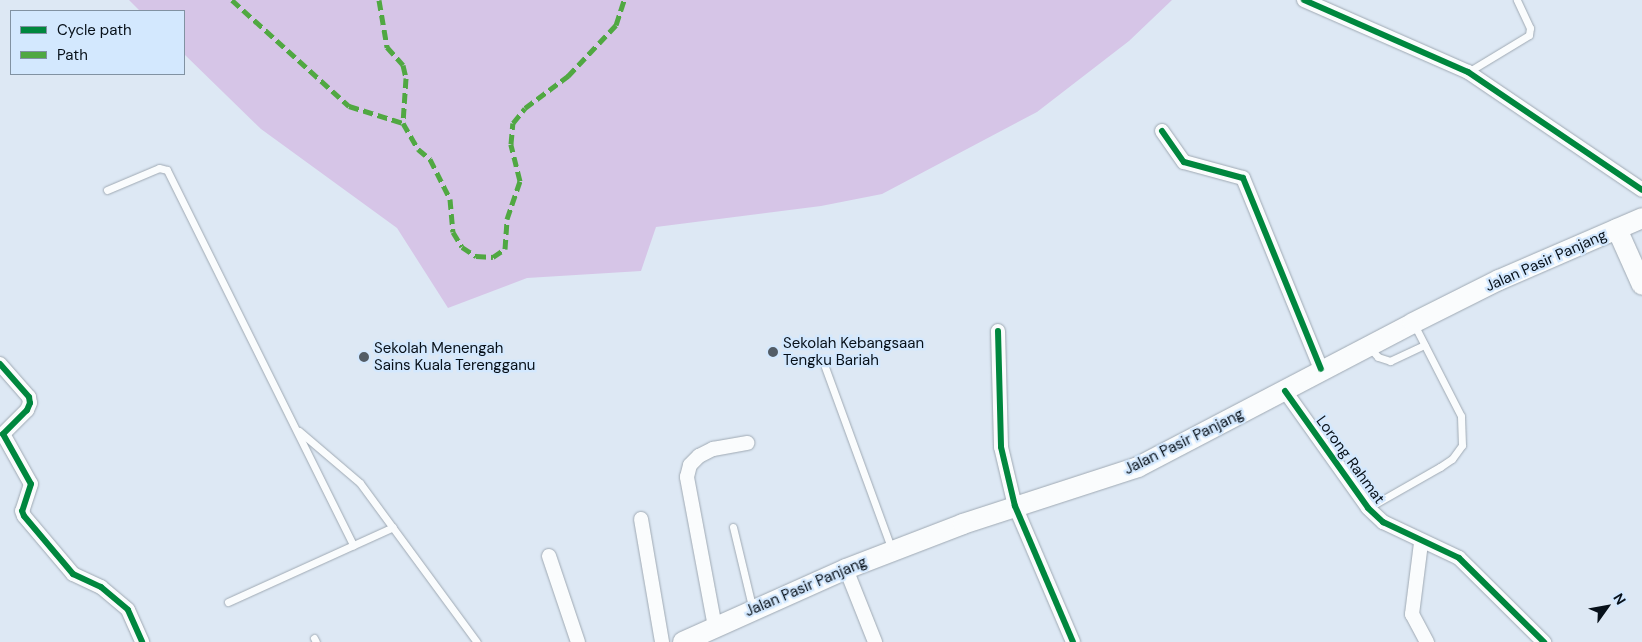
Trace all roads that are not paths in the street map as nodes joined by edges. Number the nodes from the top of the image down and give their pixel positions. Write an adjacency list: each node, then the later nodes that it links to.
1 (1304, 0): 3 (street)
2 (1517, 0): 3 (lane)
3 (1468, 72): 6 (street)
4 (1162, 131): 16 (street)
5 (107, 190): 18 (lane)
6 (1642, 190)
7 (1642, 218): 8 (main road, Jalan Pasir Panjang)
8 (1617, 229): 9 (main road); 10 (main road, Jalan Pasir Panjang)
9 (1642, 285)
10 (1413, 323): 12 (lane); 13 (main road, Jalan Pasir Panjang)
11 (998, 331): 20 (street)
12 (1425, 345): 13 (lane); 21 (lane)
13 (1368, 346): 16 (main road, Jalan Pasir Panjang)
14 (0, 364): 33 (street)
15 (826, 367): 27 (lane)
16 (1321, 369): 17 (main road, Jalan Pasir Panjang)
17 (1285, 391): 20 (main road, Jalan Pasir Panjang); 21 (street, Lorong Rahmat)
18 (296, 429): 23 (lane); 26 (lane)
19 (747, 444): 32 (street)
20 (1015, 506): 27 (main road, Jalan Pasir Panjang); 39 (street)
21 (1368, 508): 25 (street, Lorong Rahmat)
22 (641, 519): 36 (street)
23 (393, 527): 26 (lane); 34 (lane)
24 (733, 527): 31 (lane)
25 (1421, 543): 40 (street); 41 (street, Lorong Rahmat)
26 (353, 545): 30 (lane)
27 (892, 551): 29 (main road, Jalan Pasir Panjang)
28 (549, 556): 35 (street)
29 (846, 569): 31 (main road, Jalan Pasir Panjang); 38 (street)
30 (228, 602)
31 (753, 610): 32 (main road, Jalan Pasir Panjang)
32 (716, 627): 37 (main road, Jalan Pasir Panjang)
33 (142, 642)
34 (477, 642)
35 (578, 642)
36 (662, 642)
37 (683, 642)
38 (876, 642)
39 (1073, 642)
40 (1427, 642)
41 (1544, 642)

